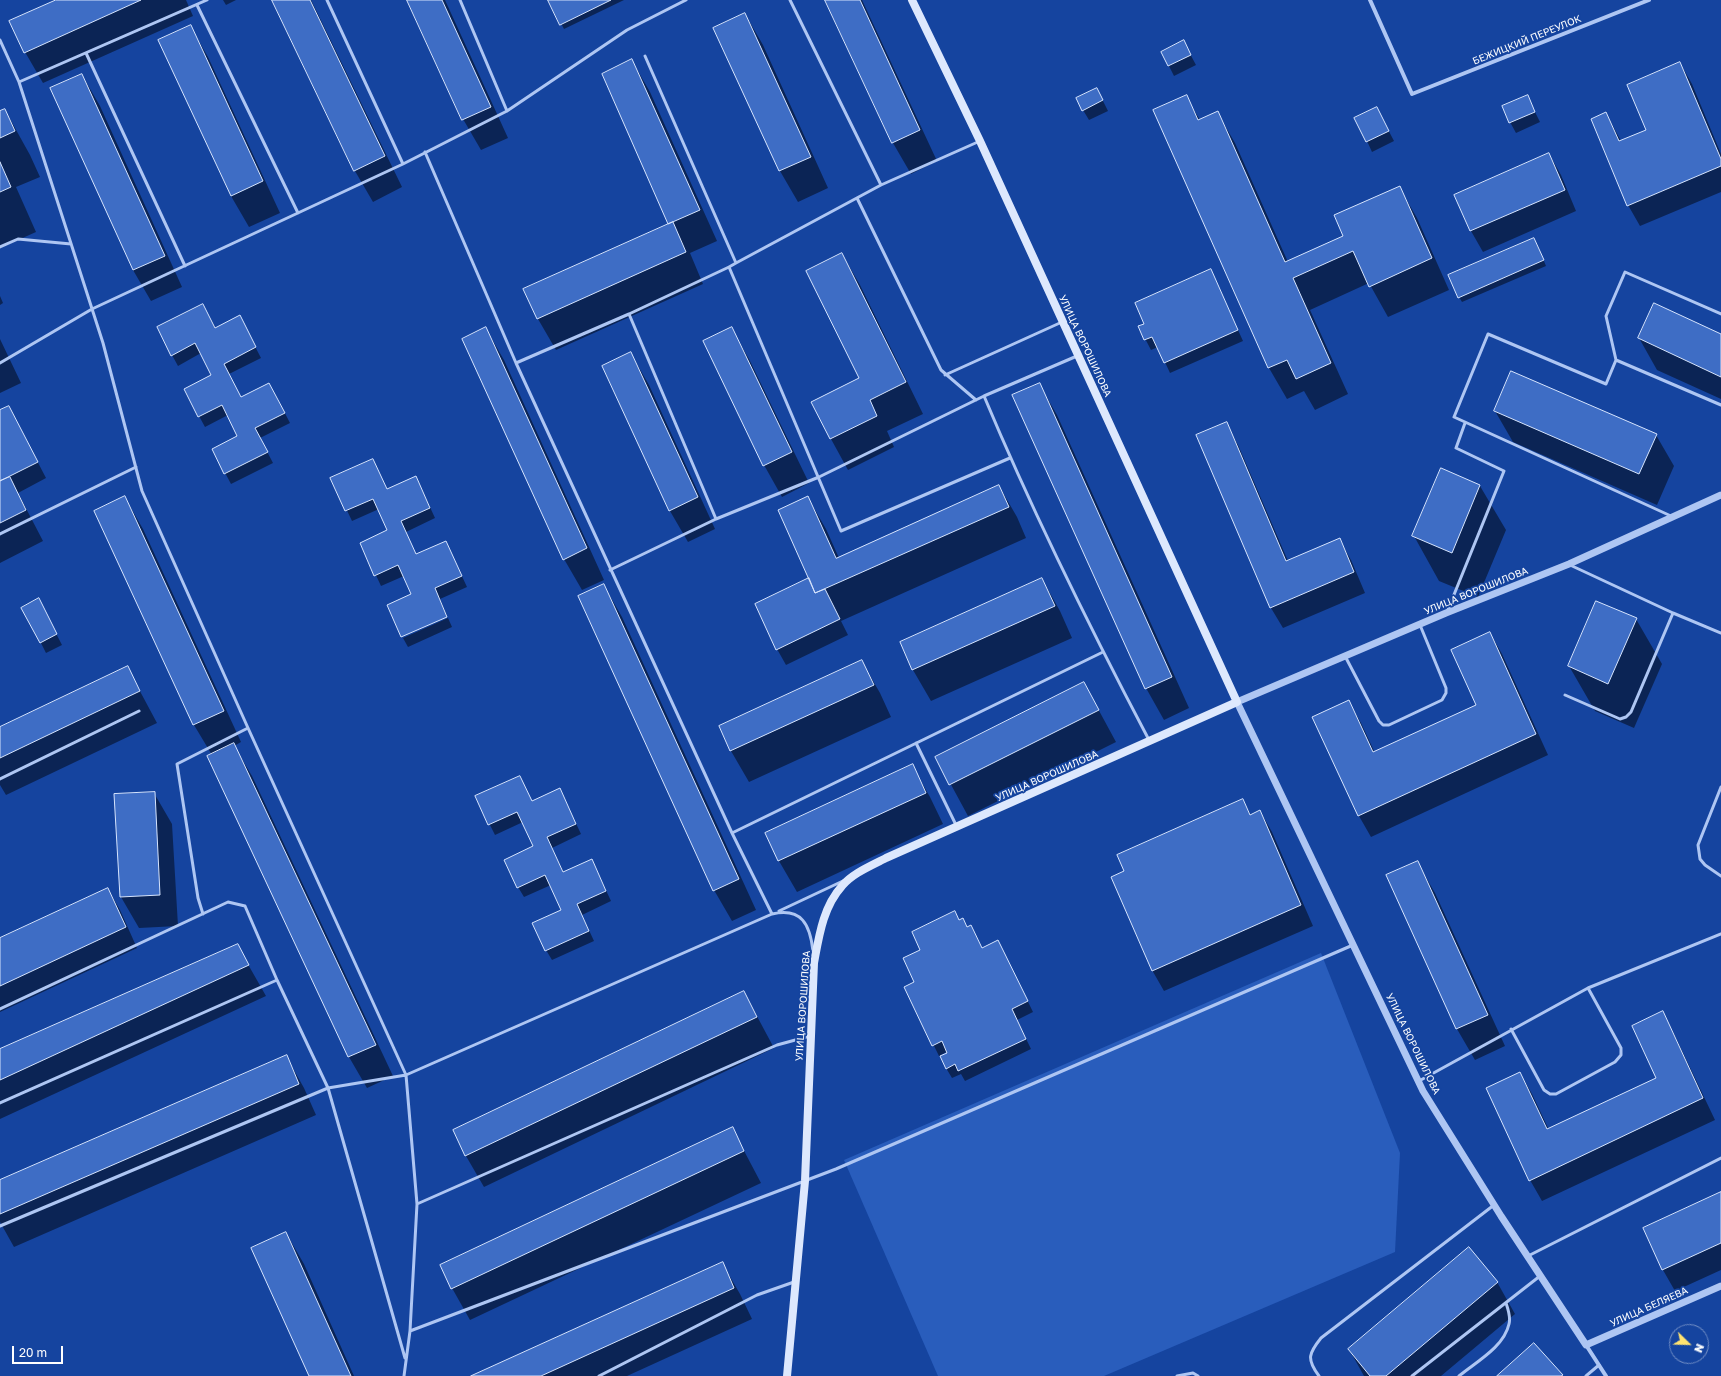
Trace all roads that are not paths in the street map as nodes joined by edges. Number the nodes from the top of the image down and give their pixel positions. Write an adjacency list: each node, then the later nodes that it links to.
1 (207, 0): 9 (lane)
2 (327, 0): 17 (lane)
3 (460, 0): 14 (lane)
4 (686, 0): 14 (lane)
5 (790, 0): 18 (lane)
6 (912, 0): 15 (main road, УЛИЦА ВОРОШИЛОВА)
7 (1370, 0): 8 (street, БЕЖИЦКИЙ ПЕРЕУЛОК)
8 (1649, 0)
9 (197, 5): 11 (lane); 20 (lane)
10 (0, 40): 13 (lane)
11 (86, 53): 13 (lane); 24 (lane)
12 (645, 56): 23 (lane)
13 (18, 82): 21 (lane)
14 (507, 112): 16 (lane)
15 (980, 141): 18 (lane); 29 (main road, УЛИЦА ВОРОШИЛОВА)
16 (425, 152): 17 (lane); 33 (lane)
17 (403, 164): 20 (lane)
18 (881, 185): 19 (lane)
19 (857, 198): 23 (lane); 34 (lane)
20 (298, 213): 24 (lane)
21 (71, 244): 22 (lane); 26 (lane)
22 (0, 247)
23 (736, 263): 25 (lane)
24 (185, 266): 26 (lane)
25 (729, 267): 27 (lane); 41 (lane)
26 (92, 309): 32 (lane); 40 (lane)
27 (629, 314): 33 (lane); 44 (lane)
28 (1721, 314): 31 (lane)
29 (1062, 322): 30 (main road, УЛИЦА ВОРОШИЛОВА); 34 (lane)
30 (1078, 356): 35 (lane); 55 (main road, УЛИЦА ВОРОШИЛОВА)
31 (1616, 360): 37 (lane); 38 (lane)
32 (0, 363)
33 (516, 363): 47 (lane)
34 (945, 375): 36 (lane)
35 (984, 396): 36 (lane); 39 (lane)
36 (976, 400): 41 (lane)
37 (1721, 405)
38 (1466, 423): 43 (lane); 48 (lane)
39 (1010, 458): 41 (lane); 52 (lane)
40 (136, 467): 45 (lane); 57 (lane)
41 (819, 477): 44 (lane)
42 (1721, 495): 43 (street, УЛИЦА ВОРОШИЛОВА)
43 (1673, 517): 46 (street, УЛИЦА ВОРОШИЛОВА)
44 (716, 519): 47 (lane)
45 (0, 534)
46 (1569, 564): 48 (street, УЛИЦА ВОРОШИЛОВА); 49 (lane)
47 (610, 570): 63 (lane)
48 (1446, 613): 50 (street, УЛИЦА ВОРОШИЛОВА)
49 (1673, 613): 51 (lane); 54 (lane)
50 (1420, 624): 53 (street, УЛИЦА ВОРОШИЛОВА); 53 (lane)
51 (1721, 634)
52 (1103, 652): 58 (lane); 59 (lane)
53 (1345, 656): 55 (street, УЛИЦА ВОРОШИЛОВА)
54 (1565, 696)
55 (1237, 702): 58 (main road, УЛИЦА ВОРОШИЛОВА); 69 (street, УЛИЦА ВОРОШИЛОВА)
56 (139, 711): 60 (lane)
57 (248, 728): 66 (lane); 76 (lane)
58 (1150, 741): 62 (main road, УЛИЦА ВОРОШИЛОВА)
59 (916, 743): 62 (lane); 63 (lane)
60 (0, 779)
61 (1721, 787): 65 (lane)
62 (957, 827): 64 (main road, УЛИЦА ВОРОШИЛОВА)
63 (732, 833): 67 (lane)
64 (859, 873): 67 (lane); 70 (main road, УЛИЦА ВОРОШИЛОВА)
65 (1721, 876)
66 (203, 914): 71 (lane); 73 (lane)
67 (772, 914): 70 (lane); 76 (lane)
68 (1721, 934): 72 (lane)
69 (1353, 945): 77 (street, УЛИЦА ВОРОШИЛОВА); 81 (lane)
70 (814, 963): 75 (main road, УЛИЦА ВОРОШИЛОВА)
71 (277, 980): 78 (lane); 79 (lane)
72 (1588, 988): 74 (lane); 74 (lane)
73 (0, 1009)
74 (1511, 1029): 77 (lane)
75 (810, 1036): 81 (main road, УЛИЦА ВОРОШИЛОВА); 82 (lane)
76 (406, 1075): 78 (lane); 82 (lane)
77 (1419, 1081): 83 (street, УЛИЦА ВОРОШИЛОВА)
78 (328, 1088): 84 (lane); 92 (lane)
79 (0, 1103)
80 (1721, 1158): 85 (lane)
81 (805, 1181): 87 (main road, УЛИЦА ВОРОШИЛОВА); 90 (lane)
82 (417, 1204): 90 (lane)
83 (1494, 1205): 85 (street, УЛИЦА ВОРОШИЛОВА); 99 (lane)
84 (0, 1226)
85 (1528, 1256): 86 (street, УЛИЦА ВОРОШИЛОВА)
86 (1540, 1276): 89 (lane); 91 (street, УЛИЦА ВОРОШИЛОВА)
87 (796, 1281): 95 (lane); 96 (main road, УЛИЦА ВОРОШИЛОВА)
88 (1721, 1286): 91 (street, УЛИЦА БЕЛЯЕВА)
89 (1506, 1303): 100 (lane); 101 (lane)
90 (410, 1331): 92 (lane)
91 (1586, 1346): 93 (street, УЛИЦА ВОРОШИЛОВА)
92 (406, 1360): 94 (lane)
93 (1599, 1365): 102 (lane); 103 (street, УЛИЦА ВОРОШИЛОВА)
94 (404, 1376)
95 (599, 1376)
96 (787, 1376)
97 (1177, 1376): 98 (lane)
98 (1198, 1376)
99 (1319, 1376)
100 (1412, 1376)
101 (1459, 1376)
102 (1586, 1376)
103 (1606, 1376)

